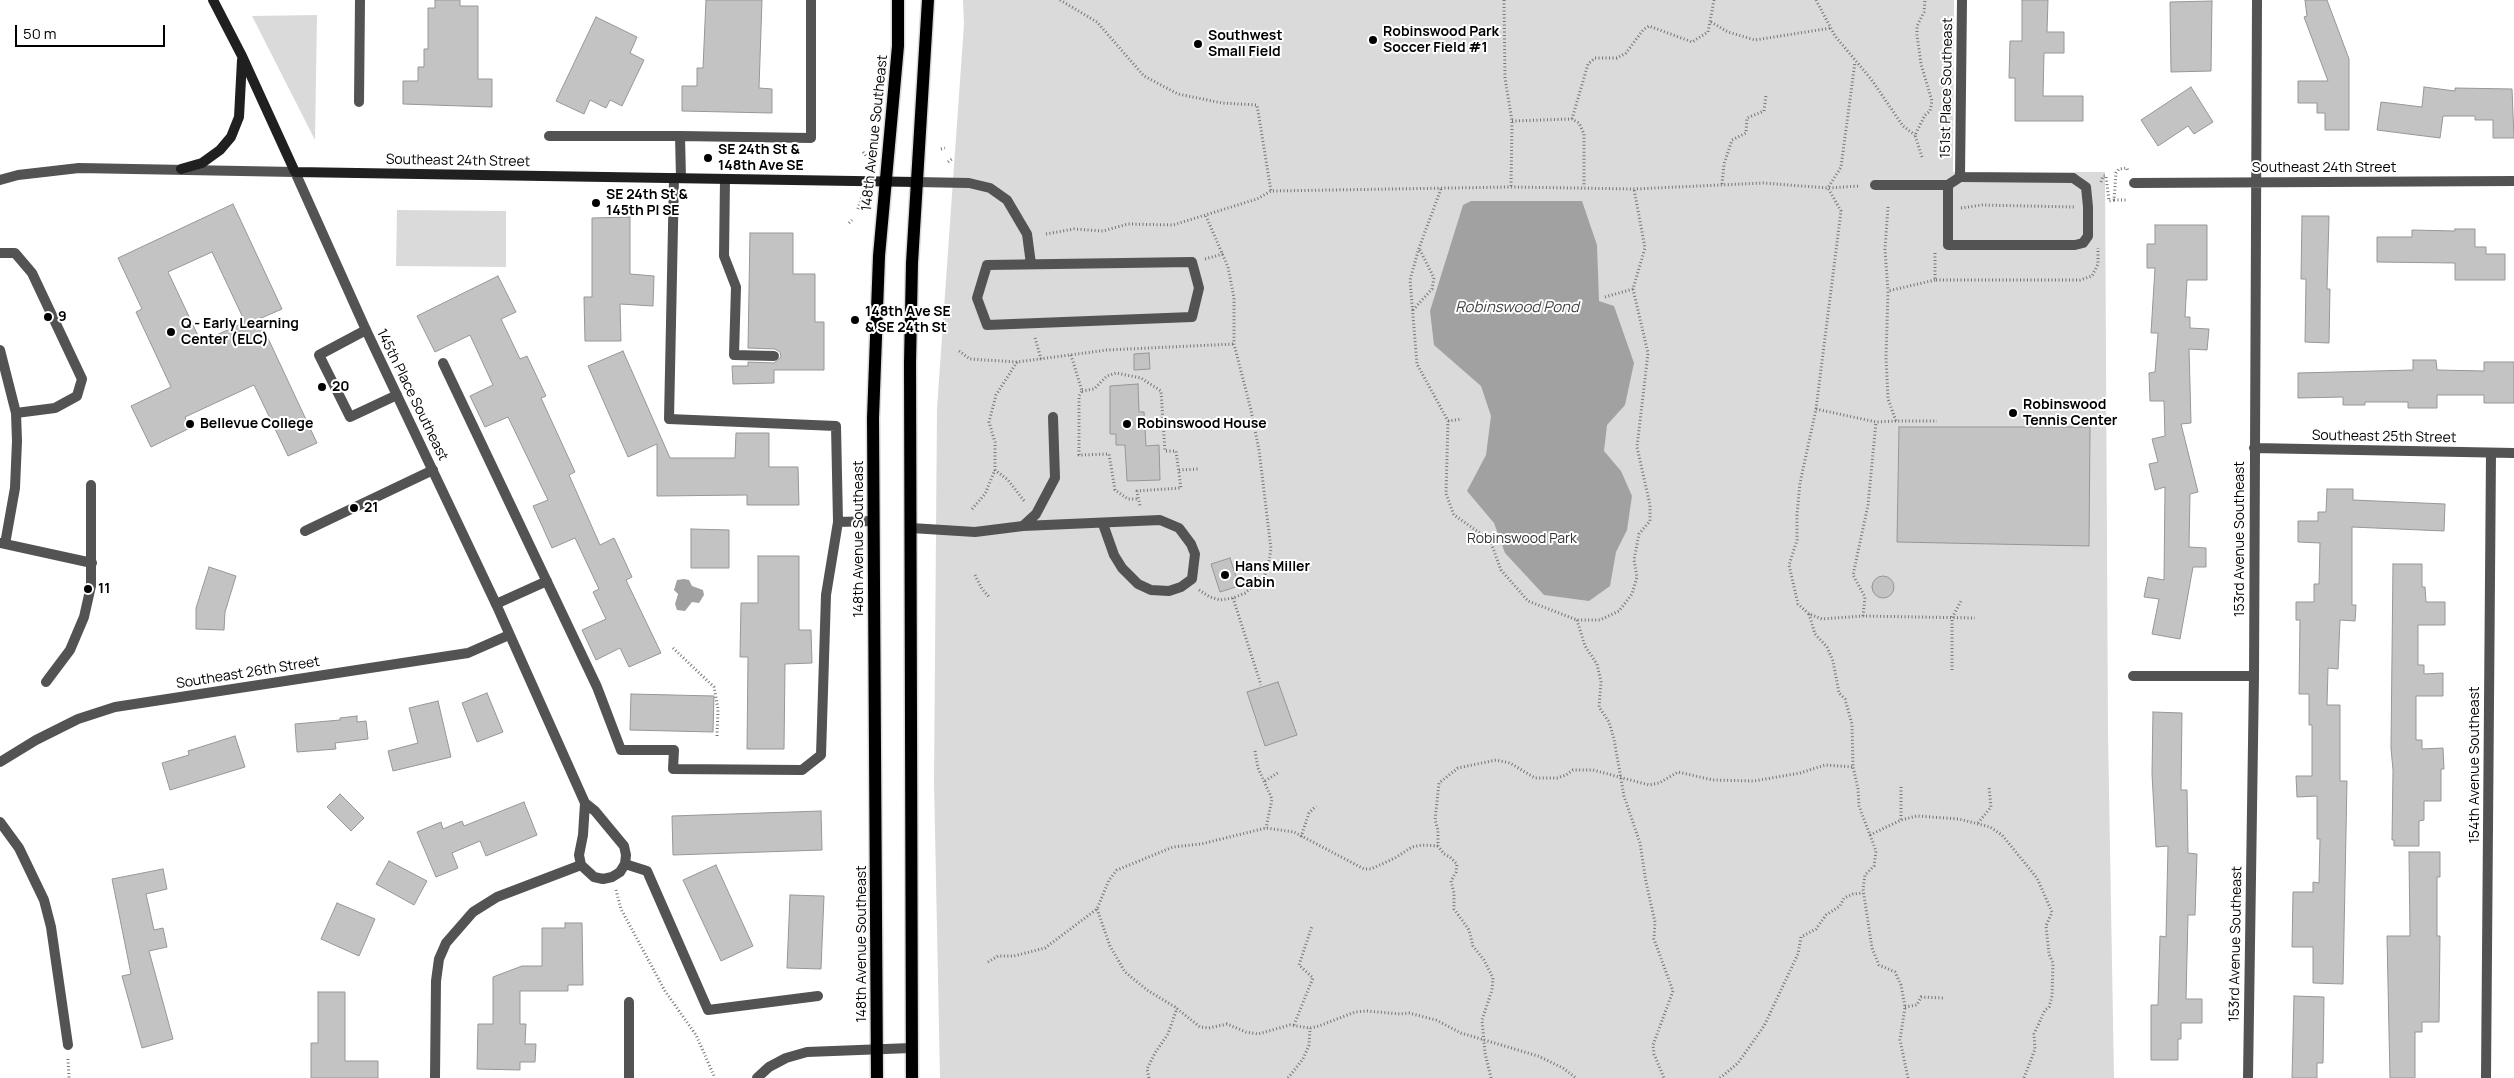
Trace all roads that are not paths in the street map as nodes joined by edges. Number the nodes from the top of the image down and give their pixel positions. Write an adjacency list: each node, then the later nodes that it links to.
1 (213, 0): 8 (street, 145th Place Southeast)
2 (360, 0): 9 (street)
3 (811, 0): 11 (street)
4 (898, 0): 20 (main road, 148th Avenue Southeast)
5 (928, 0): 21 (main road)
6 (1962, 0): 14 (street, 151st Place Southeast)
7 (2257, 0): 18 (street, 153rd Avenue Southeast)
8 (242, 56): 12 (street); 13 (street, 145th Place Southeast)
9 (360, 102)
10 (549, 136): 11 (street)
11 (680, 136): 15 (street)
12 (181, 169): 13 (street, Southeast 24th Street); 17 (street, Southeast 24th Street)
13 (296, 172): 15 (street, Southeast 24th Street); 27 (street, 145th Place Southeast)
14 (1960, 177): 24 (street); 24 (street)
15 (677, 178): 16 (street, Southeast 24th Street); 40 (street)
16 (725, 179): 20 (street, Southeast 24th Street); 29 (street)
17 (0, 180)
18 (2256, 181): 19 (street, Southeast 24th Street); 22 (street, Southeast 24th Street); 34 (street, 153rd Avenue Southeast)
19 (2514, 181)
20 (884, 182): 21 (street, Southeast 24th Street); 39 (main road, 148th Avenue Southeast)
21 (916, 182): 26 (street); 43 (main road)
22 (2134, 183)
23 (1875, 185): 24 (street)
24 (1948, 185)
25 (0, 253): 32 (street)
26 (1031, 264): 26 (street)
27 (366, 330): 31 (street, 145th Place Southeast); 31 (street)
28 (0, 350): 32 (street)
29 (774, 356)
30 (443, 362): 47 (street)
31 (398, 395): 37 (street, 145th Place Southeast)
32 (16, 413): 45 (street)
33 (1053, 417): 42 (street)
34 (2254, 448): 35 (street, Southeast 25th Street); 51 (street, 153rd Avenue Southeast)
35 (2491, 453): 36 (street, Southeast 25th Street); 69 (street, 154th Avenue Southeast)
36 (2514, 453)
37 (432, 470): 44 (street); 48 (street, 145th Place Southeast)
38 (91, 484): 46 (street)
39 (874, 521): 40 (street); 62 (main road, 148th Avenue Southeast)
40 (838, 522): 47 (street)
41 (1103, 524): 41 (street); 42 (street)
42 (1024, 526): 43 (street)
43 (911, 528): 61 (main road)
44 (304, 531)
45 (2, 543): 46 (street)
46 (92, 564): 52 (street)
47 (547, 581): 48 (street)
48 (496, 604): 49 (street, 145th Place Southeast)
49 (509, 635): 53 (street, Southeast 26th Street); 54 (street, 145th Place Southeast)
50 (2133, 676): 51 (street)
51 (2254, 676): 68 (street, 153rd Avenue Southeast)
52 (46, 682)
53 (0, 762)
54 (584, 803): 56 (street); 57 (street)
55 (0, 822): 60 (street)
56 (624, 864): 57 (street); 58 (street)
57 (581, 865): 63 (street)
58 (818, 996)
59 (629, 1002): 64 (street)
60 (68, 1046)
61 (911, 1048): 62 (street); 67 (main road)
62 (878, 1049): 65 (street); 66 (main road, 148th Avenue Southeast)
63 (435, 1078)
64 (630, 1078)
65 (757, 1078)
66 (877, 1078)
67 (912, 1078)
68 (2248, 1078)
69 (2486, 1078)

